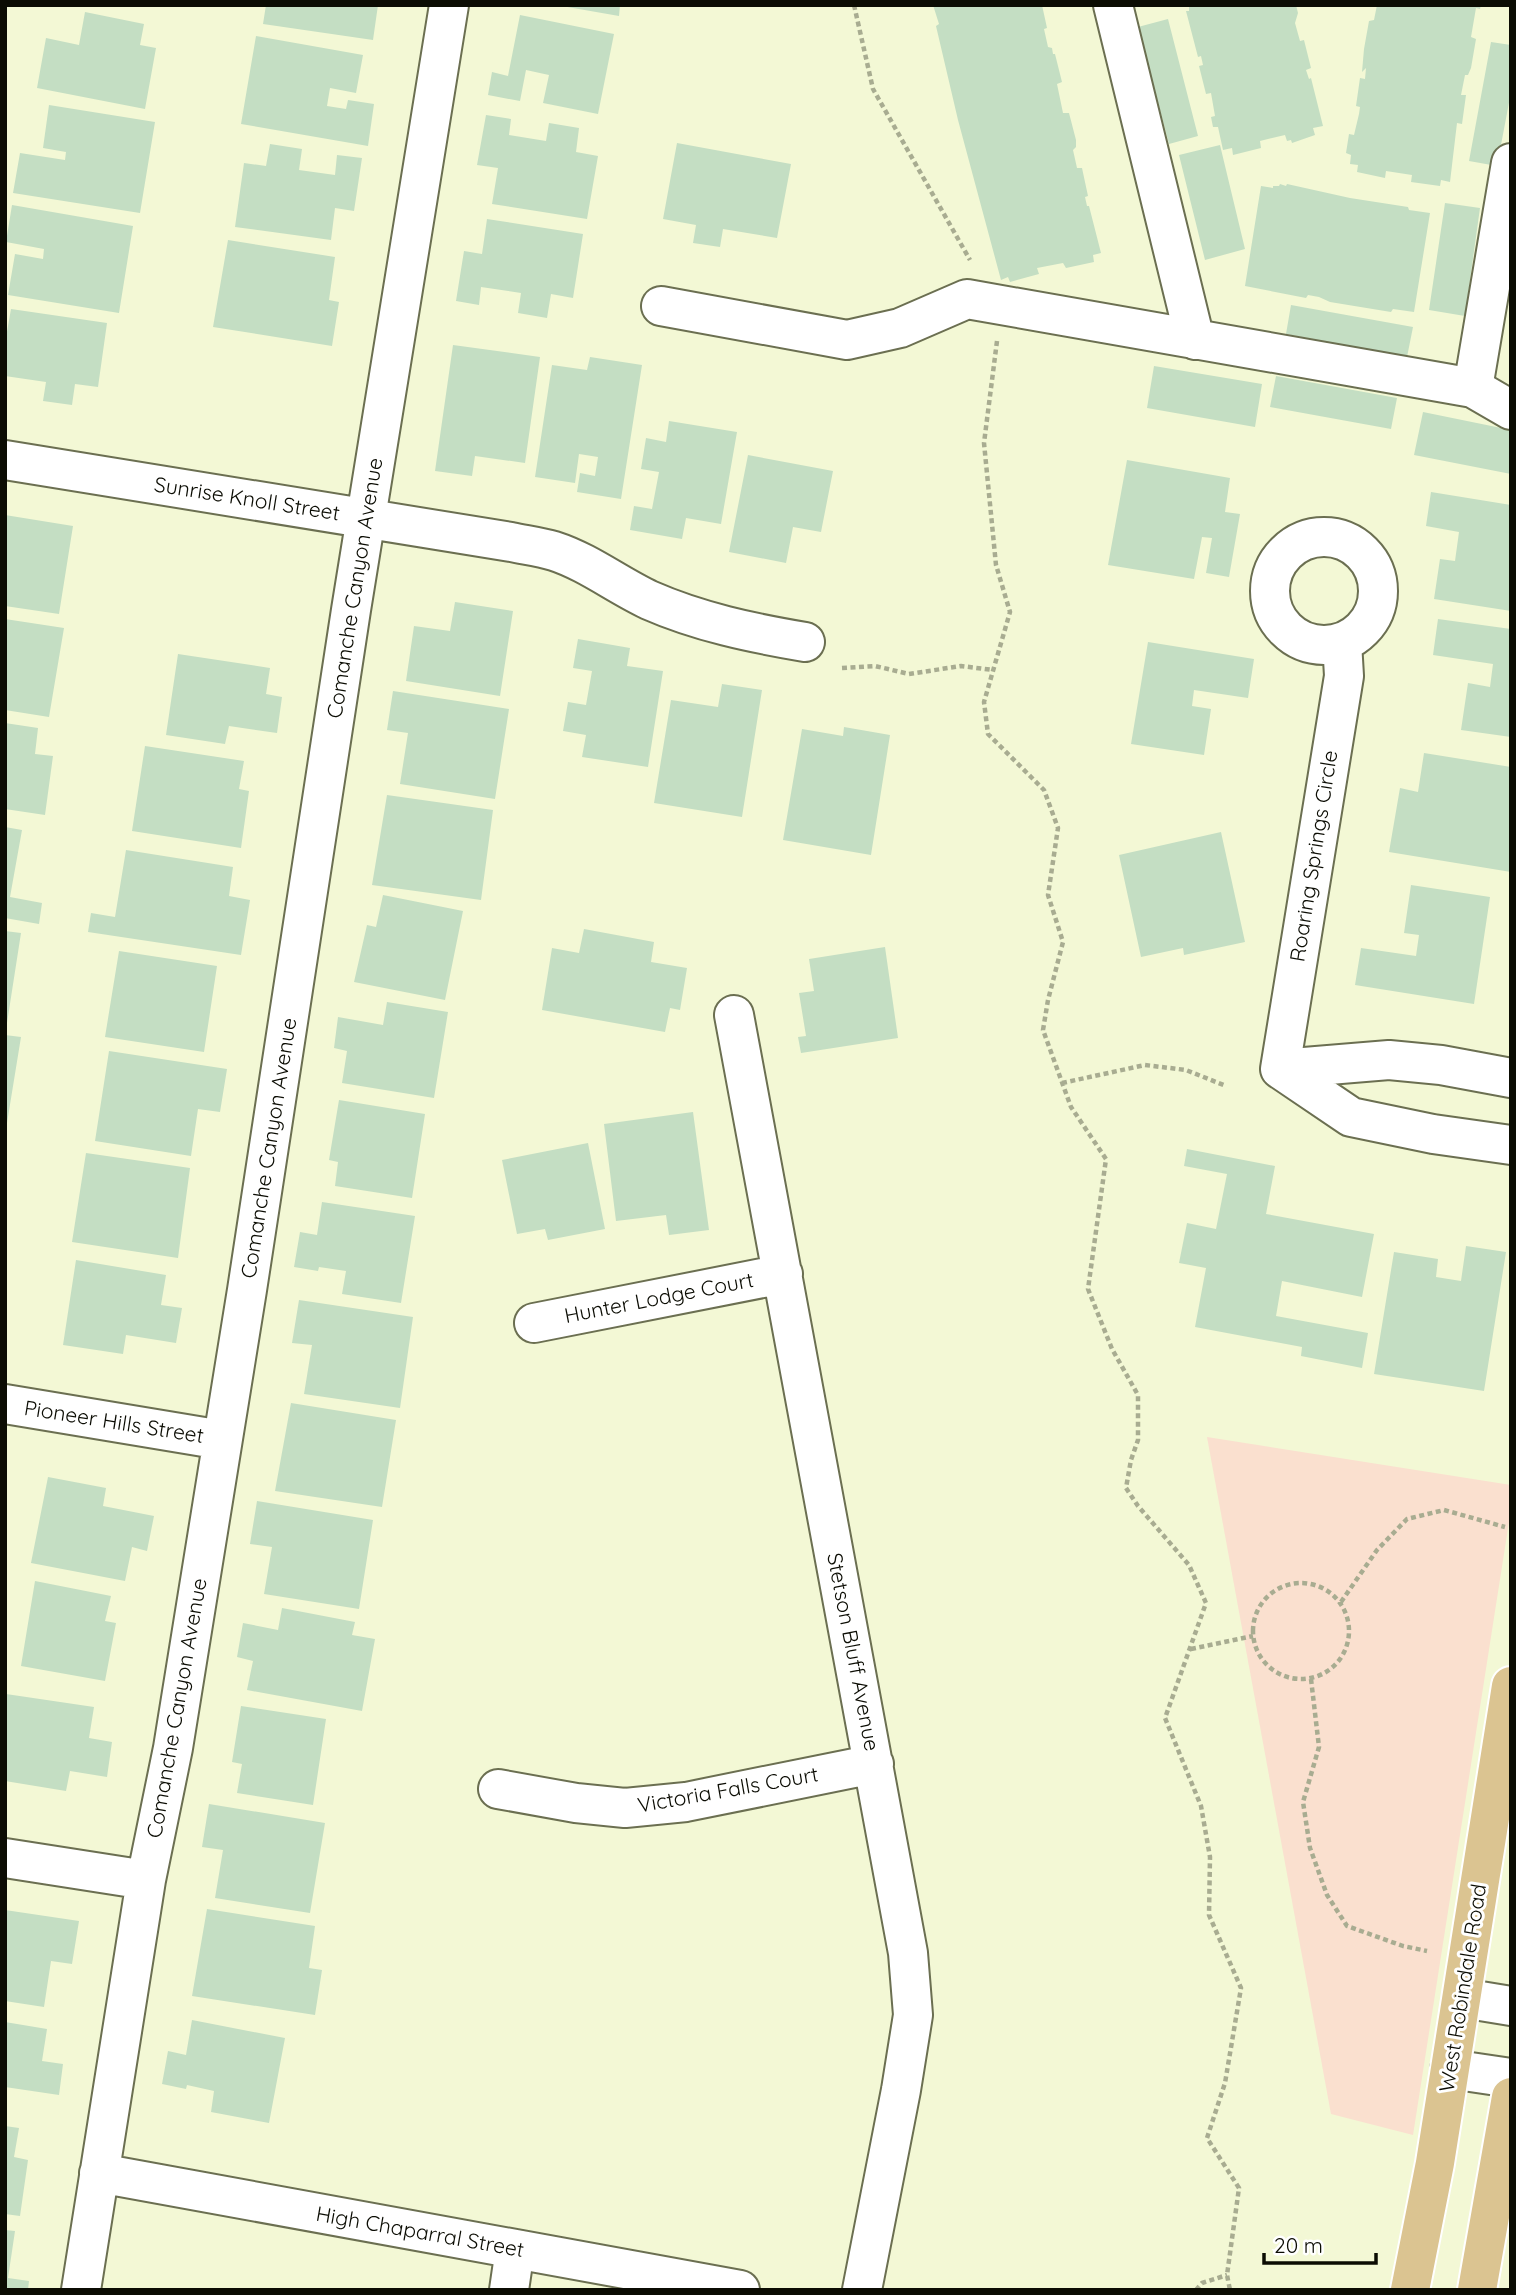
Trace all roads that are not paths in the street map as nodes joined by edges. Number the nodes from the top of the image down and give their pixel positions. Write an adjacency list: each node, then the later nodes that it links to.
1 (449, 5): 10 (street, Comanche Canyon Avenue)
2 (1113, 5): 5 (street)
3 (1511, 163): 7 (street)
4 (661, 306): 5 (street)
5 (1195, 340): 7 (street)
6 (1511, 380): 7 (street)
7 (1473, 388): 8 (street)
8 (1511, 410)
9 (5, 460): 10 (street, Sunrise Knoll Street)
10 (366, 518): 11 (street, Sunrise Knoll Street); 20 (street, Comanche Canyon Avenue)
11 (805, 642)
12 (1342, 642): 14 (street, Roaring Springs Circle)
13 (734, 1015): 17 (street, Stetson Bluff Avenue)
14 (1280, 1069): 15 (street); 16 (street)
15 (1511, 1078)
16 (1511, 1145)
17 (783, 1274): 18 (street, Hunter Lodge Court); 22 (street, Stetson Bluff Avenue)
18 (534, 1323)
19 (5, 1404): 20 (street, Pioneer Hills Street)
20 (222, 1440): 25 (street, Comanche Canyon Avenue)
21 (1511, 1686): 26 (main road, West Robindale Road)
22 (874, 1764): 23 (street, Victoria Falls Court); 36 (street, Stetson Bluff Avenue)
23 (498, 1789)
24 (5, 1857): 25 (street)
25 (146, 1880): 31 (street, Comanche Canyon Avenue)
26 (1462, 1998): 27 (street); 28 (main road, West Robindale Road)
27 (1511, 2006)
28 (1450, 2069): 29 (street); 37 (main road, West Robindale Road)
29 (1511, 2078)
30 (1511, 2097): 38 (main road)
31 (99, 2174): 32 (street, High Chaparral Street); 33 (street, Comanche Canyon Avenue)
32 (515, 2249): 34 (street); 35 (street, High Chaparral Street)
33 (81, 2290)
34 (509, 2290)
35 (740, 2290)
36 (862, 2290)
37 (1410, 2290)
38 (1477, 2290)

